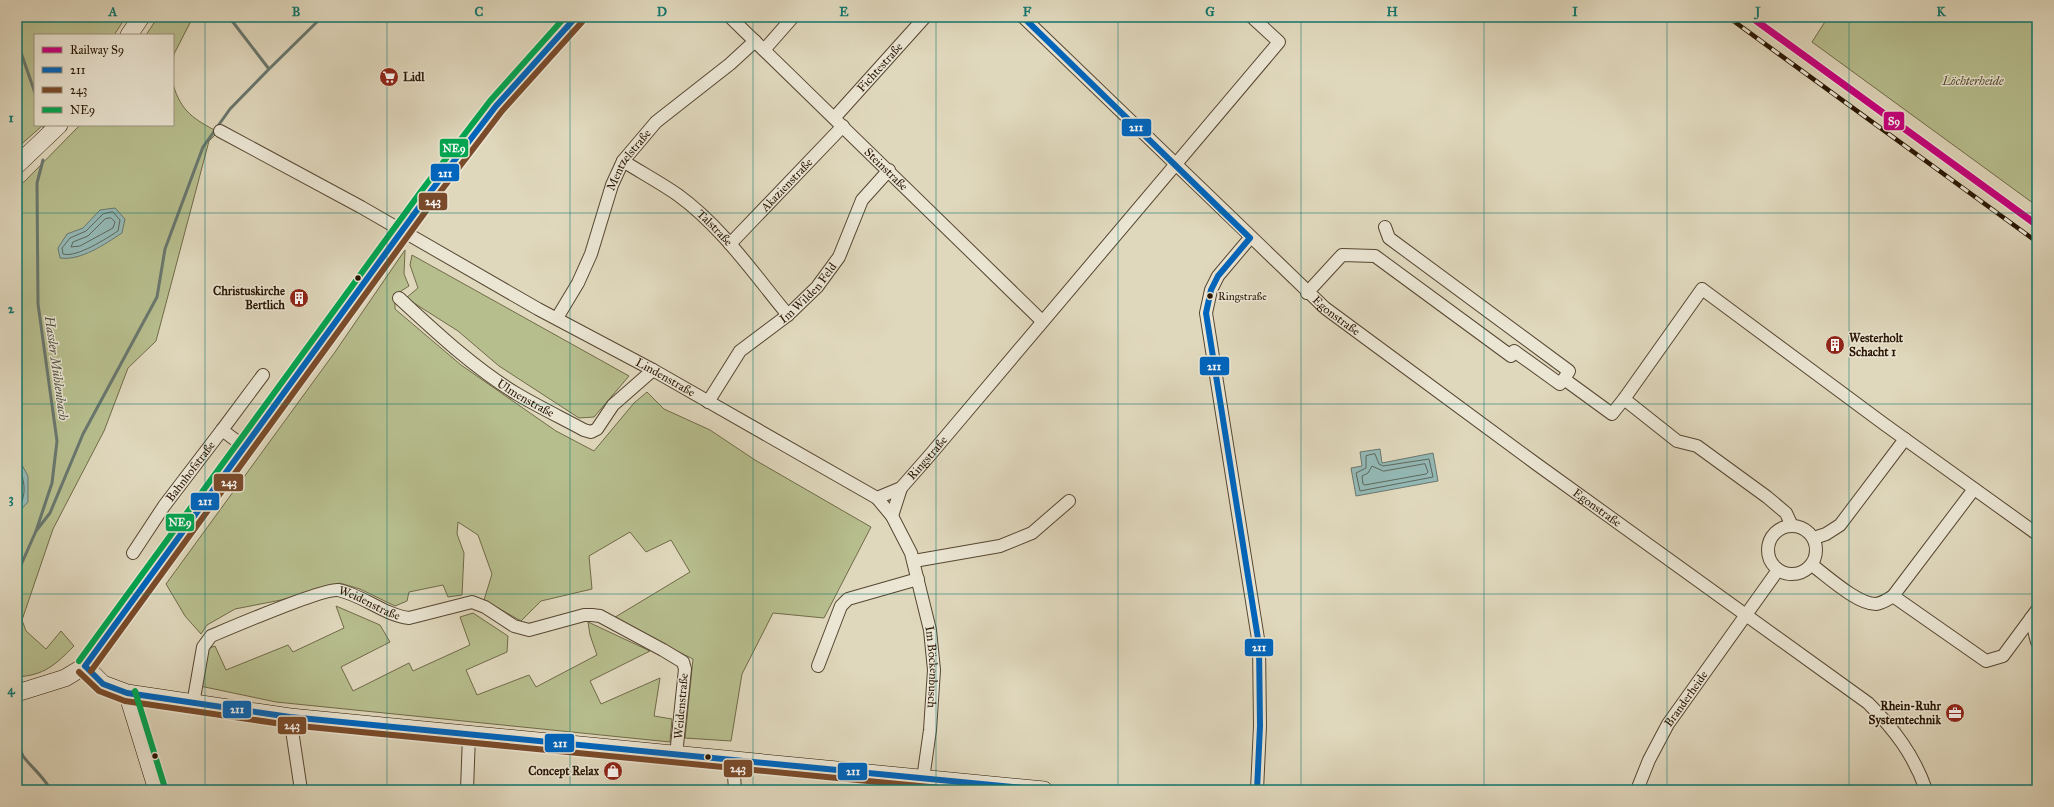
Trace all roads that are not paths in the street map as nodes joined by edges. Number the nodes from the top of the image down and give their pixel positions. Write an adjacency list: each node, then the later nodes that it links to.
1 (141, 17): 8 (main road)
2 (576, 17): 19 (main road)
3 (730, 17): 9 (street, Steinstraße)
4 (793, 17): 10 (street)
5 (925, 17): 11 (street, Fichtestraße)
6 (1023, 17): 16 (street, Egonstraße)
7 (1252, 17): 16 (street, Ringstraße)
8 (130, 34)
9 (755, 41): 10 (street, Steinstraße); 14 (street, Mentzelstraße)
10 (764, 50): 11 (street, Steinstraße)
11 (839, 121): 17 (street, Steinstraße); 21 (street, Akazienstraße)
12 (58, 126): 15 (main road)
13 (220, 131): 19 (street, Lindenstraße)
14 (624, 161): 21 (street, Talstraße); 25 (street, Mentzelstraße)
15 (17, 165)
16 (1175, 165): 20 (street, Egonstraße); 26 (street, Ringstraße)
17 (889, 170): 24 (street, Im Wilden Feld); 26 (street, Steinstraße)
18 (1385, 227): 29 (street)
19 (402, 231): 25 (street, Lindenstraße); 34 (main road)
20 (1250, 238): 22 (street, Egonstraße); 67 (street)
21 (730, 244): 24 (street, Talstraße)
22 (1307, 292): 29 (street); 50 (street, Egonstraße)
23 (399, 298): 27 (street, Ulmenstraße)
24 (788, 315): 31 (street, Im Wilden Feld)
25 (557, 318): 27 (street, Lindenstraße)
26 (1042, 321): 35 (street, Ringstraße)
27 (653, 370): 31 (street, Lindenstraße)
28 (263, 375): 32 (street, Bahnhofstraße)
29 (1564, 379): 30 (street)
30 (1624, 399): 33 (street); 40 (street)
31 (708, 402): 37 (street, Lindenstraße)
32 (222, 430): 34 (street, Bahnhofstraße); 43 (street, Bahnhofstraße)
33 (1905, 439): 36 (street); 42 (street)
34 (246, 448): 52 (main road)
35 (900, 488): 37 (street, Ringstraße); 39 (street, Ringstraße)
36 (1974, 489): 41 (street); 48 (street)
37 (877, 498): 39 (street, Im Böckenbusch)
38 (1069, 501): 44 (street)
39 (892, 516): 44 (street, Im Böckenbusch)
40 (1792, 526): 42 (street); 46 (street)
41 (2037, 534)
42 (1814, 538): 45 (street)
43 (133, 553)
44 (914, 561): 47 (street, Im Böckenbusch)
45 (1812, 565): 46 (street); 48 (street)
46 (1778, 570): 50 (street, Branderheide)
47 (918, 579): 53 (street); 61 (street, Im Böckenbusch)
48 (1893, 596): 49 (street)
49 (2034, 614): 51 (street)
50 (1747, 615): 68 (street, Branderheide); 69 (street, Egonstraße)
51 (2037, 642)
52 (85, 666): 54 (main road); 55 (main road)
53 (818, 666)
54 (17, 693)
55 (127, 693): 56 (main road); 62 (main road)
56 (193, 704): 57 (main road); 59 (street, Weidenstraße)
57 (290, 717): 58 (main road); 63 (street)
58 (469, 735): 59 (main road); 64 (street)
59 (676, 754): 60 (main road)
60 (733, 760): 61 (main road); 65 (street)
61 (923, 779): 66 (main road)
62 (157, 790)
63 (301, 790)
64 (467, 790)
65 (735, 790)
66 (1044, 790)
67 (1257, 790)
68 (1637, 790)
69 (1926, 790)

